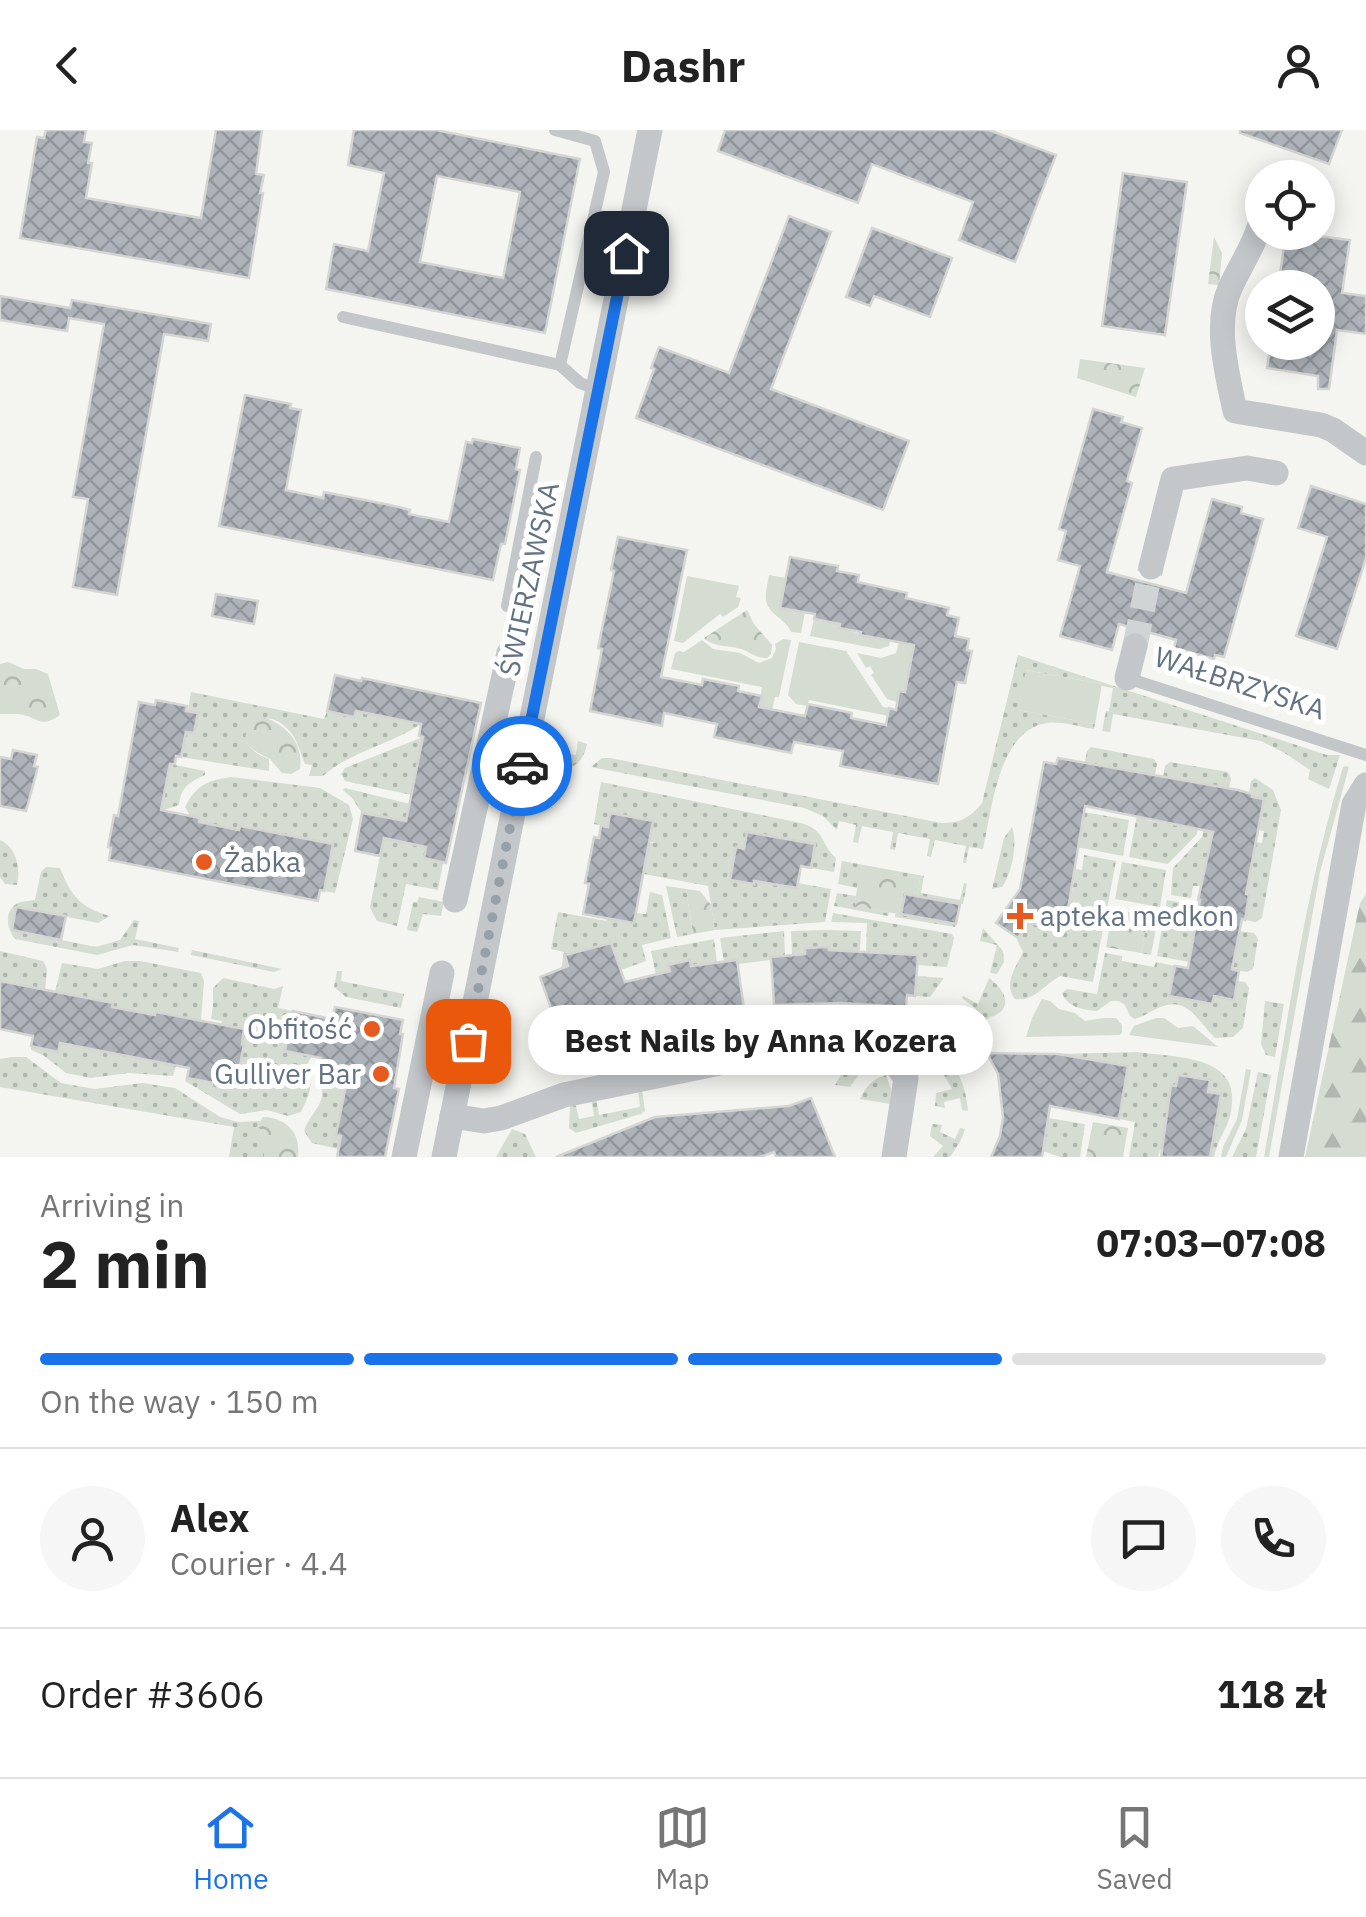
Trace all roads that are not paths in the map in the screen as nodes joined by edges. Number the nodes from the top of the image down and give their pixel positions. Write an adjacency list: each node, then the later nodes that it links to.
1 (555, 130): 5 (lane)
2 (650, 130): 6 (street, ŚWIERZAWSKA)
3 (1250, 250): 7 (street)
4 (344, 317): 5 (lane)
5 (560, 365): 6 (lane)
6 (598, 390): 21 (street, ŚWIERZAWSKA)
7 (1366, 453)
8 (536, 457): 11 (lane)
9 (1276, 473): 10 (street)
10 (1152, 567)
11 (507, 606)
12 (1135, 646): 14 (street, WAŁBRZYSKA)
13 (509, 653): 19 (street)
14 (1127, 678): 15 (lane, WAŁBRZYSKA)
15 (1366, 756)
16 (1366, 785): 18 (street)
17 (1366, 840): 18 (street)
18 (1338, 897): 25 (street)
19 (455, 900)
20 (442, 973): 22 (street)
21 (452, 1116): 23 (street, ŚWIERZAWSKA); 24 (street)
22 (404, 1157)
23 (444, 1157)
24 (894, 1157)
25 (1291, 1157)

